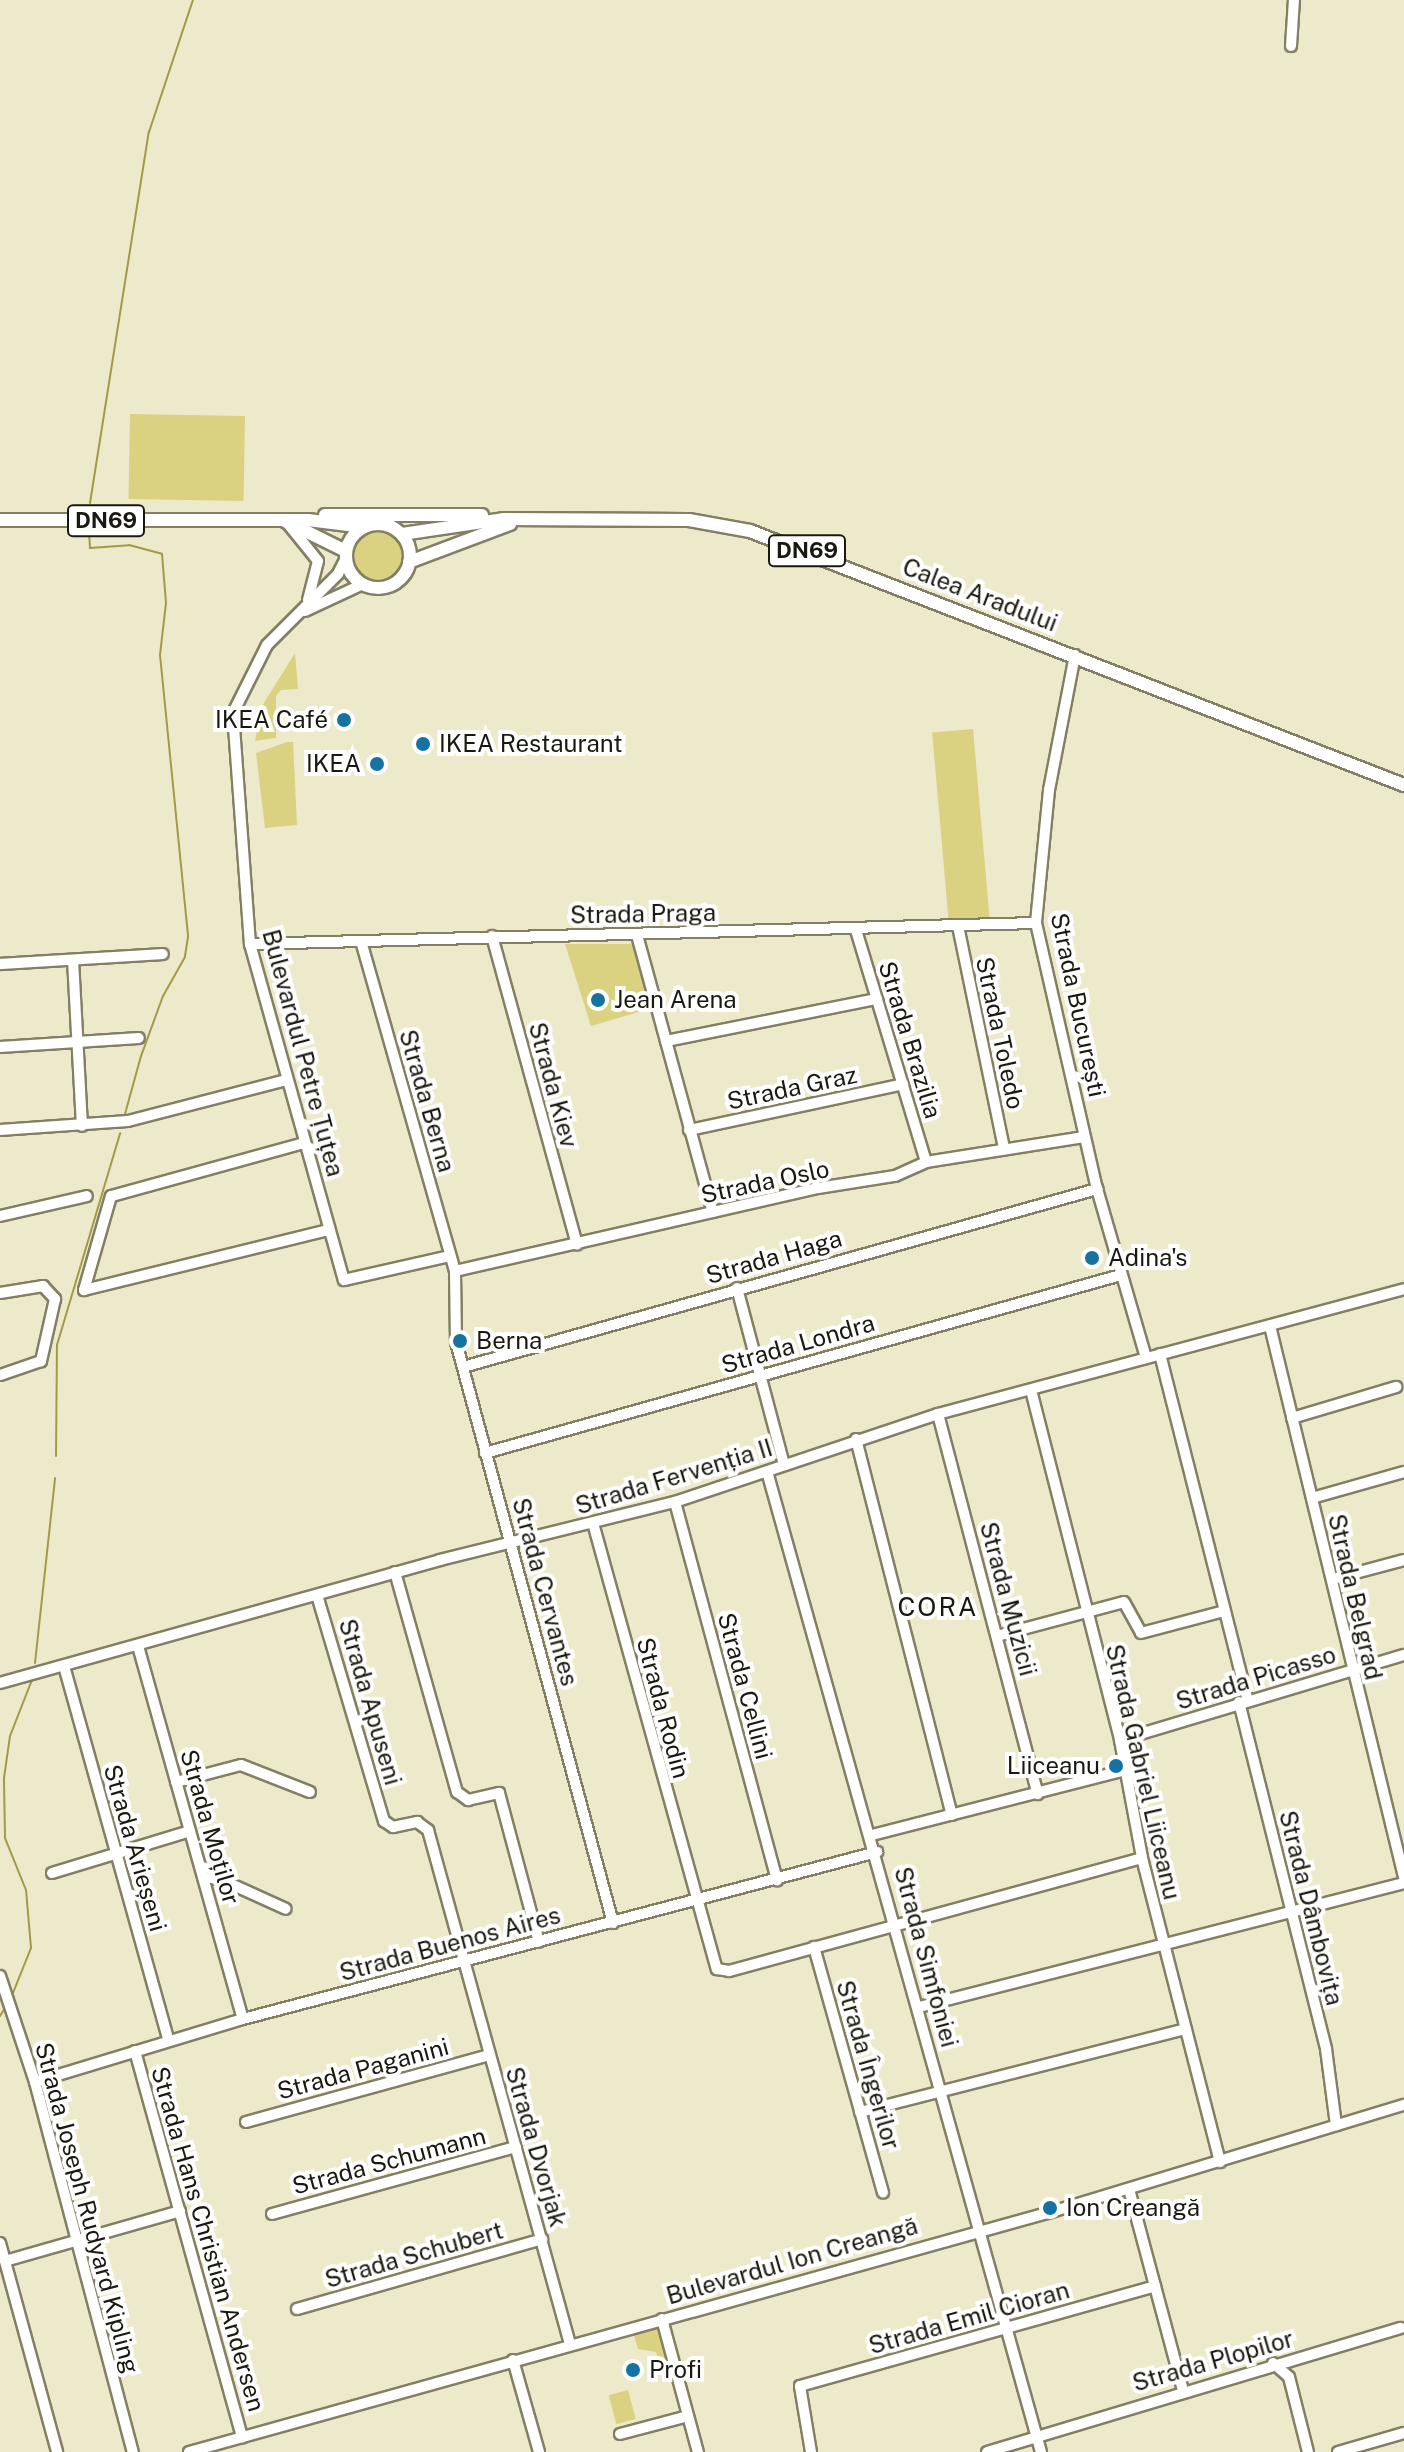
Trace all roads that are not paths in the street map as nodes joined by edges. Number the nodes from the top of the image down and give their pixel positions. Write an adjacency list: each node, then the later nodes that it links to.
1 (1294, 0): 2 (street)
2 (1291, 46)
3 (0, 520): 5 (main road, DN69)
4 (525, 520): 5 (main road, DN69); 7 (main road, Calea Aradului / DN69); 9 (main road, Calea Aradului / DN69); 12 (main road, Calea Aradului / DN69)
5 (285, 521): 6 (main road, DN69); 8 (main road, DN69); 11 (street)
6 (364, 527): 7 (main road, DN69); 8 (main road)
7 (402, 534): 9 (main road)
8 (346, 555): 10 (main road); 11 (street, Bulevardul Petre Țuțea)
9 (409, 562): 10 (main road, DN69)
10 (363, 584): 11 (street, Bulevardul Petre Țuțea)
11 (299, 613): 20 (street, Bulevardul Petre Țuțea)
12 (1075, 655): 13 (main road, Calea Aradului / DN69); 14 (street, Strada București)
13 (1404, 785)
14 (1036, 923): 15 (street, Strada Praga); 34 (street, Strada București)
15 (958, 926): 16 (street, Strada Praga); 36 (street, Strada Toledo)
16 (856, 930): 17 (street, Strada Praga); 24 (street, Strada Brazilia)
17 (637, 935): 18 (street, Strada Praga); 26 (street)
18 (492, 936): 19 (street, Strada Praga); 43 (street, Strada Kiev)
19 (361, 941): 20 (street, Strada Praga); 44 (street, Strada Berna)
20 (250, 944): 29 (street, Bulevardul Petre Țuțea)
21 (163, 954): 22 (street)
22 (73, 960): 23 (street); 27 (street)
23 (0, 964)
24 (877, 999): 26 (street); 30 (street, Strada Brazilia)
25 (139, 1038): 27 (street)
26 (666, 1041): 33 (street)
27 (77, 1044): 28 (street); 31 (street)
28 (0, 1047)
29 (287, 1080): 31 (street); 35 (street, Bulevardul Petre Țuțea)
30 (903, 1084): 33 (street, Strada Graz); 37 (street, Strada Brazilia)
31 (82, 1126): 32 (street)
32 (0, 1130)
33 (689, 1130): 40 (street)
34 (1084, 1137): 36 (street, Strada Oslo); 38 (street, Strada București)
35 (304, 1143): 42 (street, Bulevardul Petre Țuțea); 42 (street)
36 (1004, 1149): 37 (street, Strada Oslo)
37 (926, 1162): 40 (street, Strada Oslo)
38 (1097, 1189): 46 (street, Strada București); 47 (street, Strada Haga)
39 (87, 1196): 41 (street)
40 (713, 1212): 43 (street, Strada Oslo)
41 (0, 1216)
42 (329, 1230): 44 (street, Bulevardul Petre Țuțea)
43 (577, 1245): 45 (street, Strada Oslo)
44 (450, 1256): 45 (street, Strada Berna)
45 (455, 1271): 53 (street, Strada Cervantes)
46 (1121, 1275): 52 (street, Strada București); 55 (street, Strada Londra)
47 (737, 1288): 53 (street, Strada Haga); 55 (street)
48 (1404, 1289): 50 (street, Strada Fervenția II)
49 (0, 1295): 54 (street)
50 (1270, 1326): 51 (street, Strada Fervenția II); 59 (street, Strada Belgrad)
51 (1160, 1354): 52 (street, Strada Fervenția II); 73 (street)
52 (1146, 1358): 57 (street, Strada Fervenția II)
53 (463, 1367): 61 (street, Strada Cervantes)
54 (0, 1375)
55 (759, 1375): 61 (street, Strada Londra); 62 (street)
56 (1396, 1387): 59 (street)
57 (1031, 1390): 58 (street, Strada Fervenția II); 74 (street, Strada Gabriel Liiceanu)
58 (938, 1414): 60 (street, Strada Fervenția II); 75 (street, Strada Muzicii)
59 (1292, 1418): 65 (street, Strada Belgrad)
60 (856, 1439): 62 (street, Strada Fervenția II); 87 (street)
61 (485, 1453): 68 (street, Strada Cervantes)
62 (784, 1465): 64 (street, Strada Fervenția II)
63 (1404, 1472): 65 (street)
64 (768, 1475): 66 (street, Strada Fervenția II); 90 (street, Strada Simfoniei)
65 (1312, 1498): 71 (street, Strada Belgrad)
66 (675, 1502): 67 (street, Strada Fervenția II); 97 (street, Strada Cellini)
67 (593, 1523): 68 (street, Strada Fervenția II); 98 (street, Strada Rodin)
68 (510, 1541): 70 (street, Strada Fervenția II); 101 (street, Strada Cervantes)
69 (1404, 1560): 71 (street)
70 (395, 1572): 72 (street, Strada Fervenția II); 104 (street)
71 (1333, 1579): 79 (street, Strada Belgrad)
72 (317, 1595): 76 (street, Strada Fervenția II); 88 (street, Strada Apuseni)
73 (1224, 1611): 74 (street); 81 (street)
74 (1084, 1613): 75 (street); 82 (street, Strada Gabriel Liiceanu)
75 (997, 1636): 86 (street, Strada Muzicii)
76 (138, 1646): 78 (street, Strada Fervenția II); 84 (street, Strada Moților)
77 (1404, 1655): 79 (street, Strada Picasso)
78 (64, 1666): 80 (street, Strada Fervenția II); 91 (street, Strada Arieșeni)
79 (1351, 1670): 81 (street, Strada Picasso); 96 (street, Strada Belgrad)
80 (0, 1683)
81 (1243, 1700): 82 (street, Strada Picasso); 100 (street, Strada Dâmbovița)
82 (1120, 1740): 83 (street, Strada Gabriel Liiceanu)
83 (1126, 1770): 86 (street); 93 (street, Strada Gabriel Liiceanu)
84 (176, 1782): 85 (street); 89 (street, Strada Moților)
85 (310, 1792)
86 (1038, 1794): 87 (street)
87 (952, 1815): 90 (street)
88 (384, 1821): 106 (street, Strada Dvorjak)
89 (190, 1831): 91 (street); 95 (street, Strada Moților)
90 (872, 1835): 92 (street, Strada Simfoniei)
91 (116, 1851): 94 (street); 111 (street, Strada Arieșeni)
92 (877, 1852): 97 (street, Strada Buenos Aires); 102 (street, Strada Simfoniei)
93 (1142, 1858): 102 (street); 103 (street, Strada Gabriel Liiceanu)
94 (52, 1873)
95 (203, 1877): 99 (street); 109 (street, Strada Moților)
96 (1404, 1880): 100 (street)
97 (777, 1881): 98 (street, Strada Buenos Aires)
98 (695, 1902): 101 (street, Strada Buenos Aires); 105 (street, Strada Rodin)
99 (286, 1909)
100 (1290, 1911): 103 (street); 119 (street, Strada Dâmbovița)
101 (613, 1923): 104 (street, Strada Buenos Aires)
102 (896, 1924): 105 (street); 108 (street, Strada Simfoniei)
103 (1163, 1941): 108 (street); 110 (street, Strada Gabriel Liiceanu)
104 (539, 1942): 106 (street, Strada Buenos Aires)
105 (814, 1947): 117 (street, Strada Îngerilor)
106 (462, 1960): 109 (street, Strada Buenos Aires); 113 (street, Strada Dvorjak)
107 (0, 1976): 114 (street, Strada Joseph Rudyard Kipling)
108 (919, 2007): 115 (street, Strada Simfoniei)
109 (243, 2019): 111 (street, Strada Buenos Aires)
110 (1186, 2029): 115 (street); 121 (street, Strada Gabriel Liiceanu)
111 (169, 2041): 112 (street, Strada Buenos Aires)
112 (135, 2051): 114 (street, Strada Buenos Aires); 124 (street, Strada Hans Christian Andersen)
113 (489, 2055): 118 (street, Strada Paganini); 120 (street, Strada Dvorjak)
114 (35, 2082): 128 (street, Strada Joseph Rudyard Kipling)
115 (943, 2094): 117 (street); 126 (street, Strada Simfoniei)
116 (1404, 2105): 119 (street, Bulevardul Ion Creangă)
117 (860, 2112): 123 (street, Strada Îngerilor)
118 (246, 2122)
119 (1336, 2125): 121 (street, Bulevardul Ion Creangă)
120 (516, 2147): 125 (street, Strada Schumann); 127 (street, Strada Dvorjak)
121 (1220, 2162): 122 (street, Bulevardul Ion Creangă)
122 (1129, 2189): 126 (street, Bulevardul Ion Creangă); 131 (street)
123 (883, 2193)
124 (180, 2211): 128 (street); 144 (street, Strada Hans Christian Andersen)
125 (272, 2214)
126 (977, 2229): 133 (street, Bulevardul Ion Creangă); 134 (street, Strada Simfoniei)
127 (542, 2239): 132 (street, Strada Schubert); 136 (street, Strada Dvorjak)
128 (75, 2241): 130 (street); 147 (street, Strada Joseph Rudyard Kipling)
129 (0, 2243): 130 (street)
130 (5, 2261): 146 (street)
131 (1155, 2286): 134 (street, Strada Emil Cioran); 139 (street)
132 (297, 2309)
133 (662, 2319): 136 (street, Bulevardul Ion Creangă); 140 (street)
134 (1006, 2328): 143 (street, Strada Simfoniei); 151 (street, Strada Emil Cioran)
135 (1401, 2328): 138 (street, Strada Plopilor)
136 (570, 2344): 137 (street, Bulevardul Ion Creangă)
137 (513, 2360): 144 (street, Bulevardul Ion Creangă); 149 (street)
138 (1273, 2363): 139 (street, Strada Plopilor); 154 (street)
139 (1183, 2390): 143 (street, Strada Plopilor)
140 (688, 2416): 142 (street); 150 (street)
141 (1404, 2433): 155 (street)
142 (620, 2434)
143 (1036, 2435): 152 (street, Strada Plopilor); 153 (street, Strada Simfoniei)
144 (242, 2437): 145 (street, Bulevardul Ion Creangă)
145 (218, 2448): 148 (street, Bulevardul Ion Creangă)
146 (57, 2452)
147 (133, 2452)
148 (189, 2452)
149 (539, 2452)
150 (698, 2452)
151 (811, 2452)
152 (987, 2452)
153 (1041, 2452)
154 (1308, 2452)
155 (1338, 2452)

